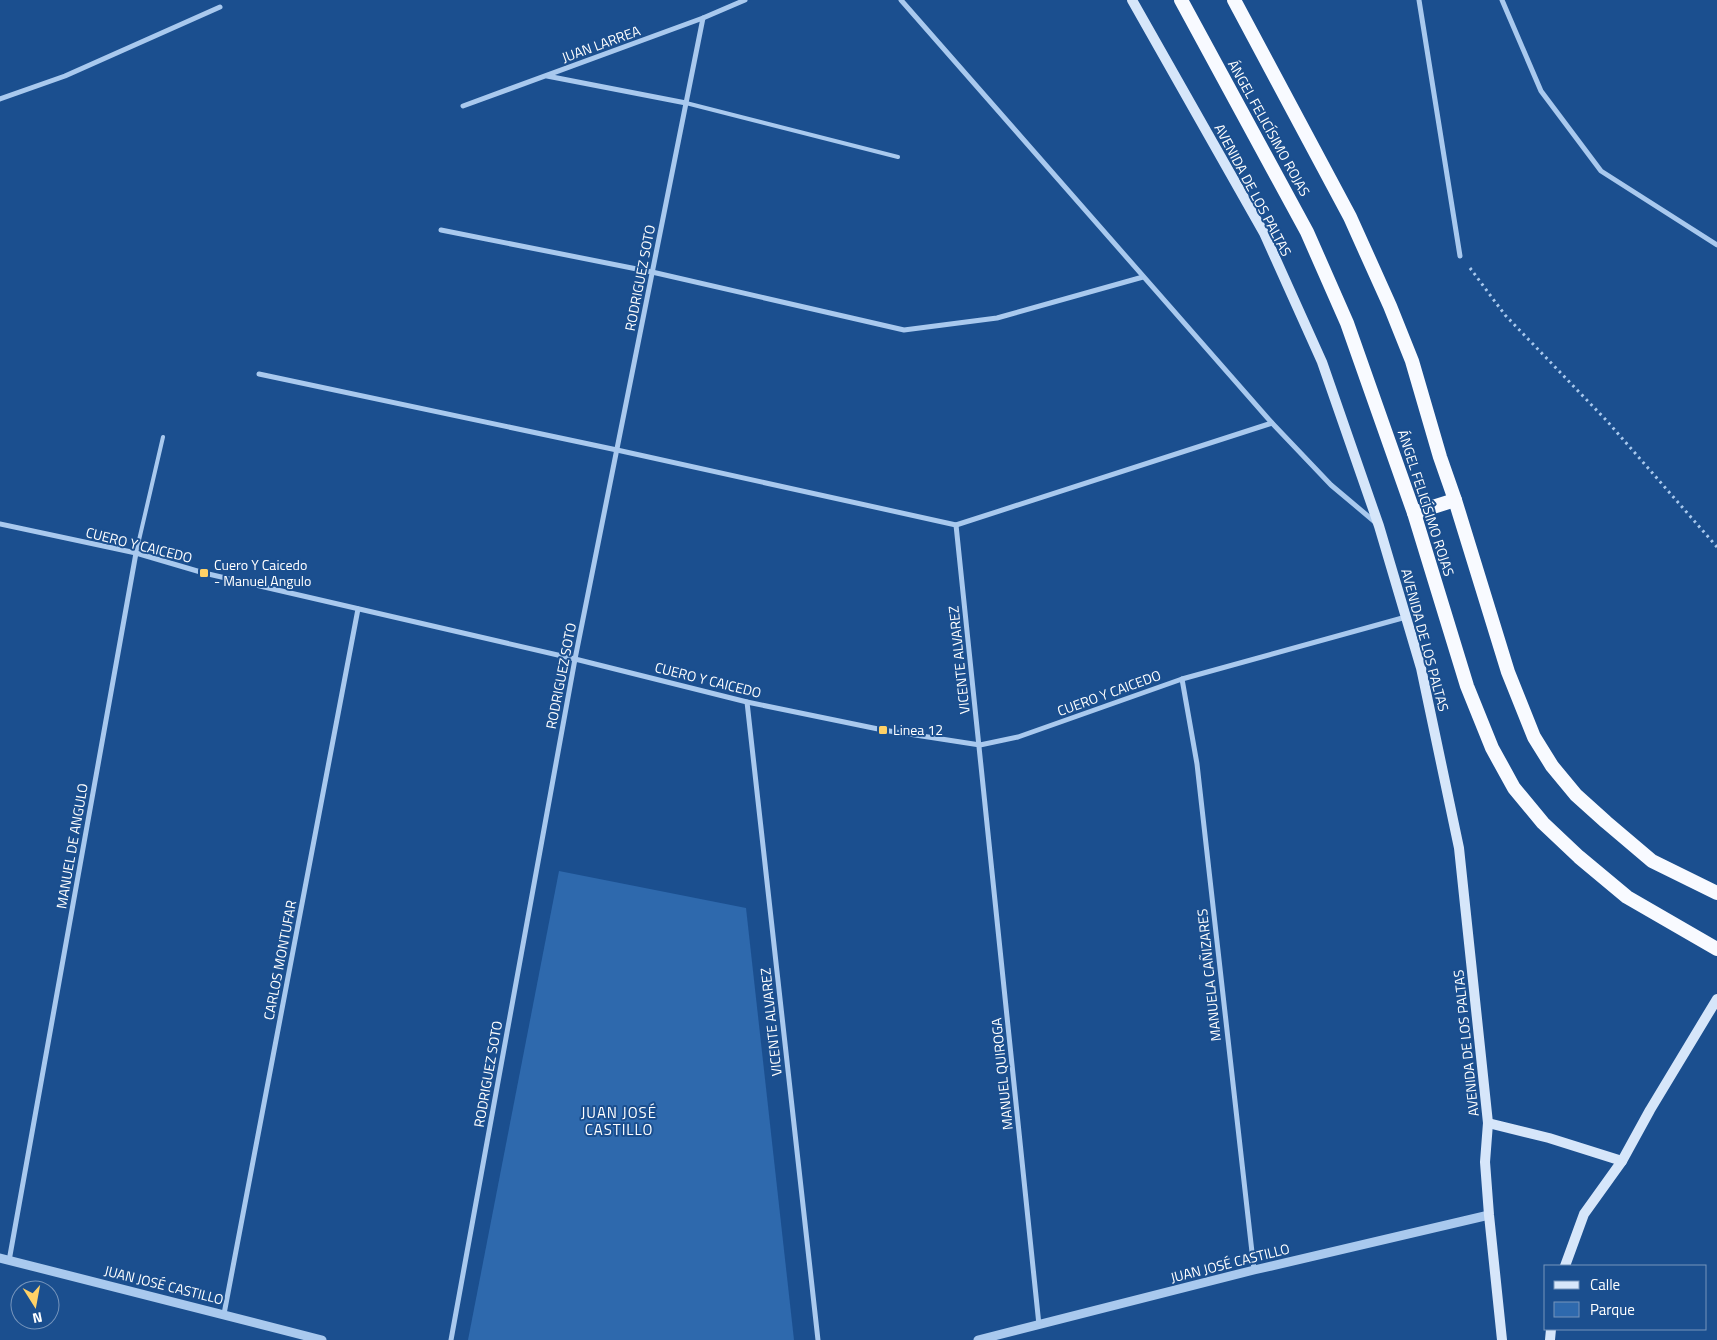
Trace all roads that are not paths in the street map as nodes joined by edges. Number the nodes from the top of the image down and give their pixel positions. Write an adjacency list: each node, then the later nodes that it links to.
1 (745, 0): 9 (street, JUAN LARREA)
2 (901, 0): 19 (street)
3 (1132, 0): 28 (main road, AVENIDA DE LOS PALTAS)
4 (1181, 0): 25 (highway, ÁNGEL FELICÍSIMO ROJAS)
5 (1234, 0): 24 (highway, ÁNGEL FELICÍSIMO ROJAS)
6 (1419, 0): 17 (street)
7 (1502, 0): 16 (street)
8 (220, 7): 11 (street)
9 (704, 18): 10 (street, JUAN LARREA); 12 (street, RODRIGUEZ SOTO)
10 (547, 76): 12 (street); 13 (street, JUAN LARREA)
11 (0, 99)
12 (686, 103): 14 (lane); 18 (street, RODRIGUEZ SOTO)
13 (463, 106)
14 (898, 157)
15 (441, 230): 18 (street)
16 (1717, 245)
17 (1460, 256)
18 (652, 272): 19 (street); 23 (street, RODRIGUEZ SOTO)
19 (1143, 277): 21 (street)
20 (259, 374): 23 (street)
21 (1272, 423): 27 (street); 28 (street)
22 (163, 436): 29 (lane, MANUEL DE ANGULO)
23 (617, 450): 27 (street); 32 (street, RODRIGUEZ SOTO)
24 (1455, 500): 25 (highway); 37 (highway, ÁNGEL FELICÍSIMO ROJAS)
25 (1414, 513): 38 (highway, ÁNGEL FELICÍSIMO ROJAS)
26 (0, 524): 29 (street, CUERO Y CAICEDO)
27 (956, 525): 35 (street, VICENTE ALVAREZ)
28 (1380, 526): 31 (main road, AVENIDA DE LOS PALTAS)
29 (136, 553): 30 (street, CUERO Y CAICEDO); 43 (street, MANUEL DE ANGULO)
30 (358, 609): 32 (street, CUERO Y CAICEDO); 46 (street, CARLOS MONTUFAR)
31 (1406, 617): 33 (street, CUERO Y CAICEDO); 40 (main road, AVENIDA DE LOS PALTAS)
32 (575, 658): 34 (street, CUERO Y CAICEDO); 49 (street, RODRIGUEZ SOTO)
33 (1182, 679): 35 (street, CUERO Y CAICEDO); 45 (street, MANUELA CAÑIZARES)
34 (746, 702): 35 (street, CUERO Y CAICEDO); 50 (street, VICENTE ALVAREZ)
35 (980, 745): 36 (street, VICENTE ALVAREZ)
36 (988, 822): 47 (street, MANUEL QUIROGA)
37 (1717, 893)
38 (1717, 949)
39 (1717, 999): 41 (main road)
40 (1488, 1124): 41 (main road); 42 (main road, AVENIDA DE LOS PALTAS)
41 (1622, 1161): 44 (main road)
42 (1489, 1215): 45 (street, JUAN JOSÉ CASTILLO); 52 (main road, AVENIDA DE LOS PALTAS)
43 (4, 1260): 46 (street, JUAN JOSÉ CASTILLO)
44 (1565, 1265)
45 (1254, 1270): 47 (street, JUAN JOSÉ CASTILLO)
46 (224, 1314): 48 (street, JUAN JOSÉ CASTILLO)
47 (1039, 1325): 51 (street, JUAN JOSÉ CASTILLO)
48 (322, 1340)
49 (451, 1340)
50 (818, 1340)
51 (978, 1340)
52 (1502, 1340)

